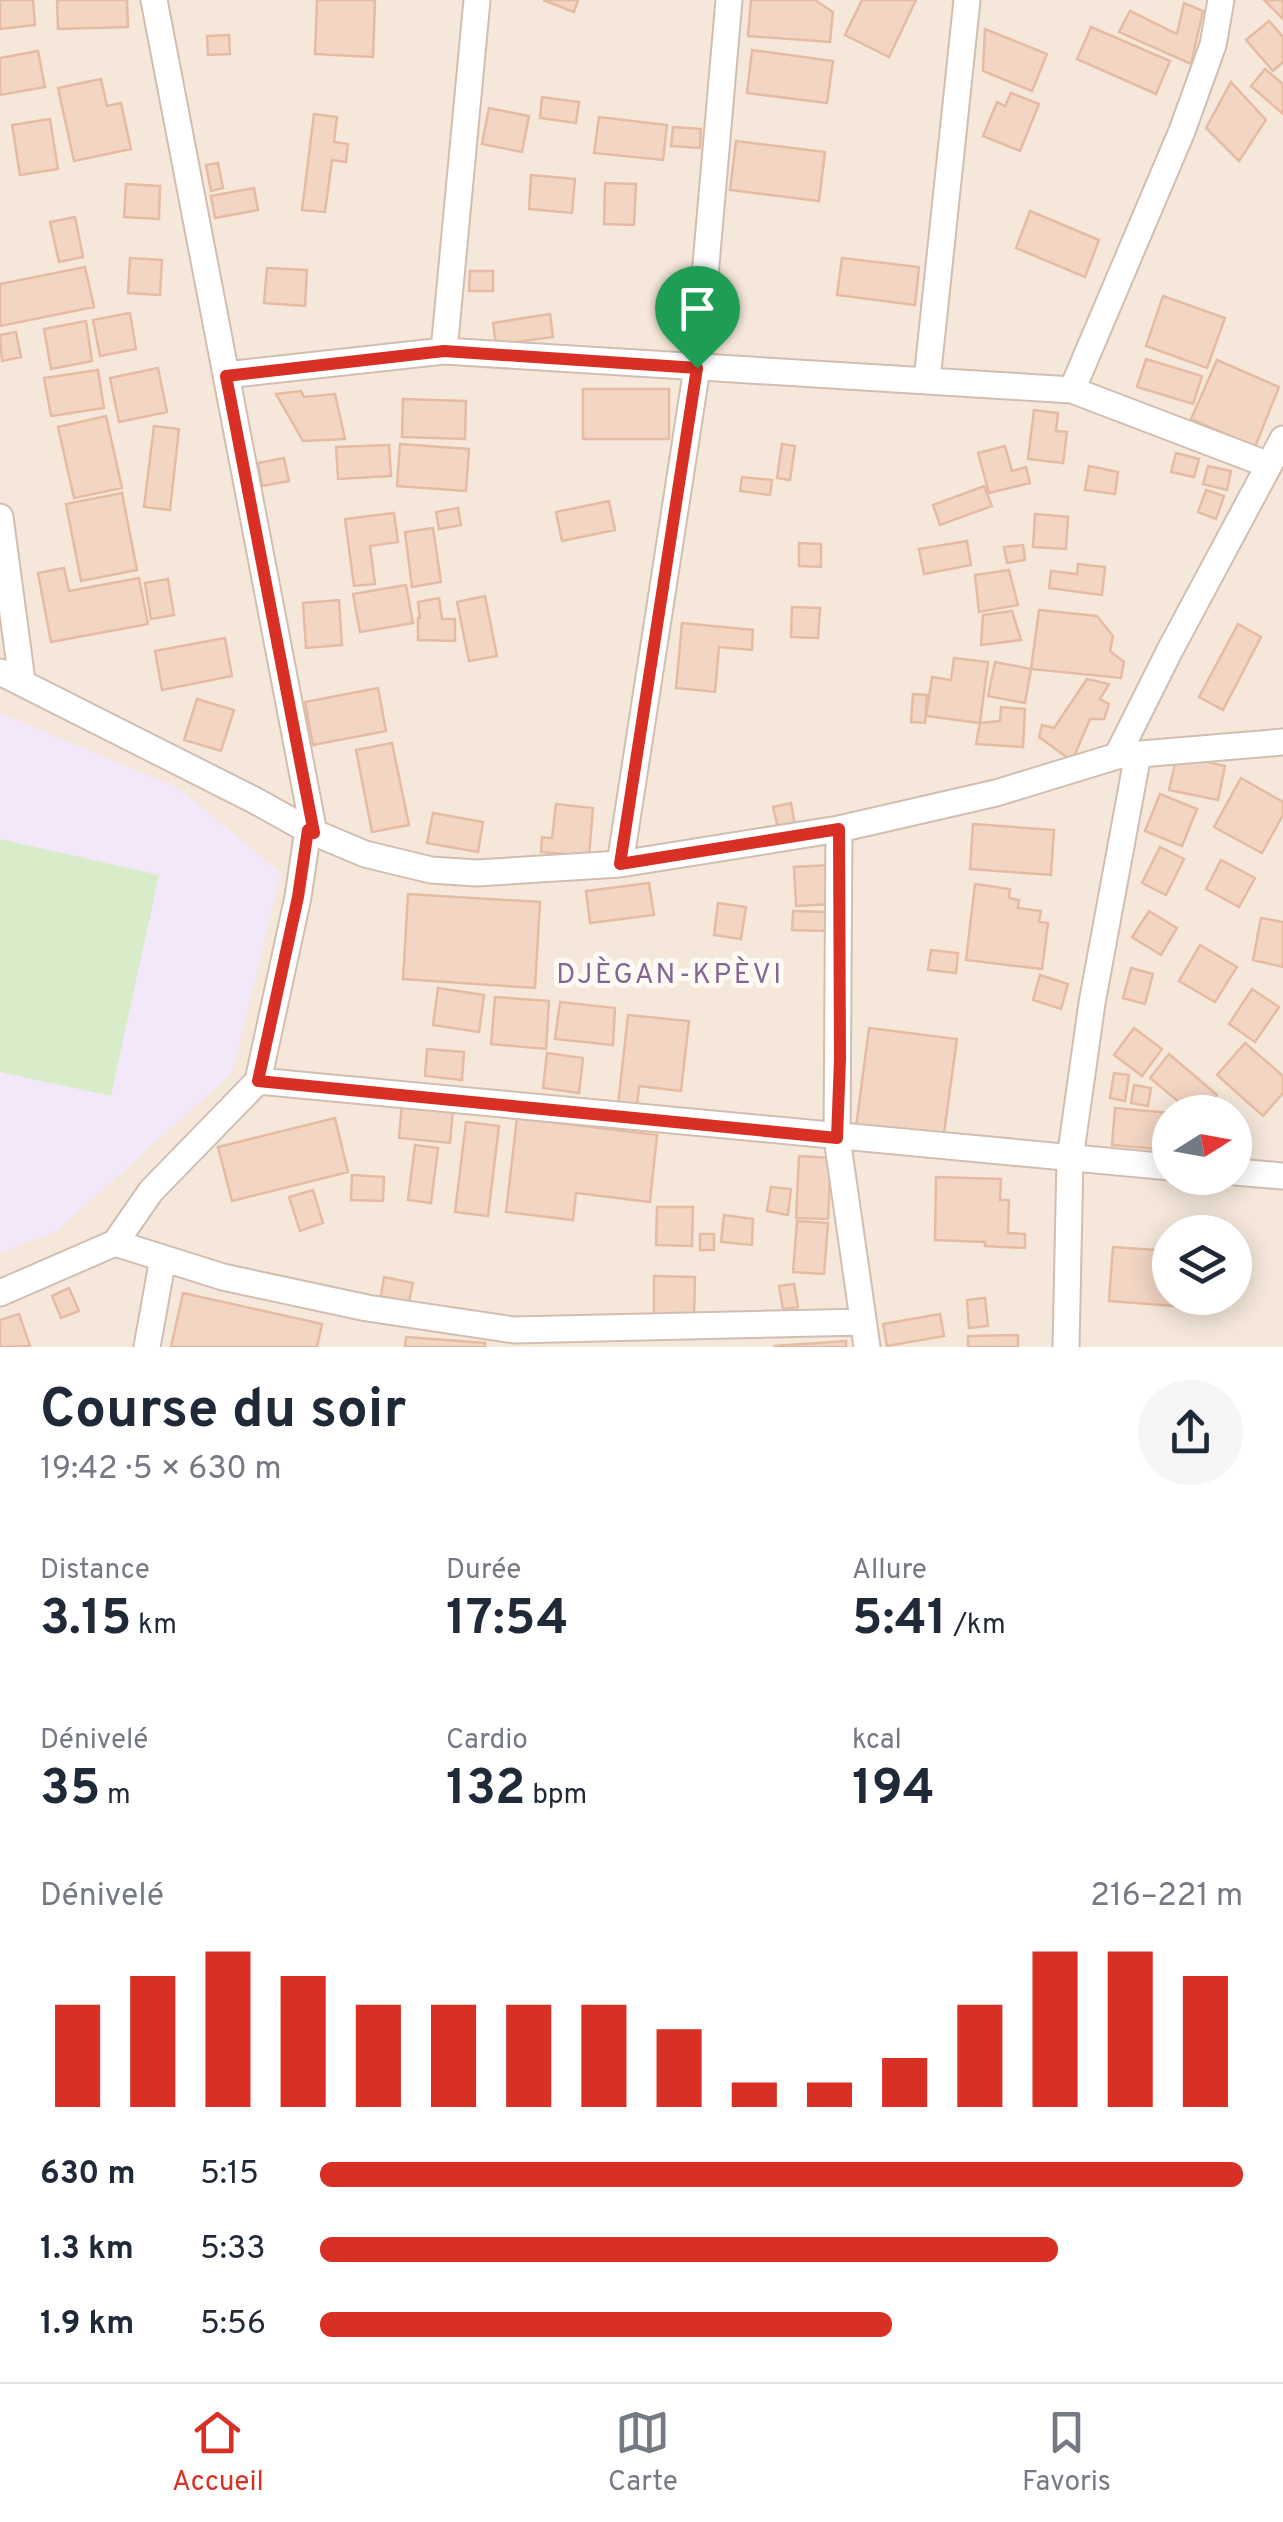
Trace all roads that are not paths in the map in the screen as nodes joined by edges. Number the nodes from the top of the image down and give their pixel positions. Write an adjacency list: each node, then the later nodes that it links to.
1 (154, 0): 8 (street)
2 (477, 0): 6 (street)
3 (730, 0): 7 (street)
4 (966, 0): 9 (street)
5 (1221, 0): 10 (street)
6 (444, 351): 7 (street); 8 (street)
7 (697, 368): 9 (street); 19 (street)
8 (226, 376): 18 (street)
9 (927, 380): 10 (street)
10 (1072, 390): 12 (street)
11 (1283, 438): 12 (street)
12 (1269, 465): 16 (street)
13 (0, 517): 14 (street)
14 (11, 677): 18 (street)
15 (1283, 742): 16 (street)
16 (1128, 755): 17 (street); 22 (street)
17 (839, 829): 19 (street); 21 (street)
18 (311, 832): 19 (street); 20 (street)
19 (620, 864)
20 (258, 1081): 21 (street); 26 (street)
21 (837, 1138): 22 (street); 29 (street)
22 (1070, 1159): 23 (street); 31 (street)
23 (1152, 1166)
24 (1252, 1173): 25 (street)
25 (1283, 1176)
26 (116, 1243): 27 (street); 28 (street)
27 (163, 1258): 29 (street); 30 (street)
28 (0, 1293)
29 (864, 1334)
30 (147, 1347)
31 (1066, 1347)

